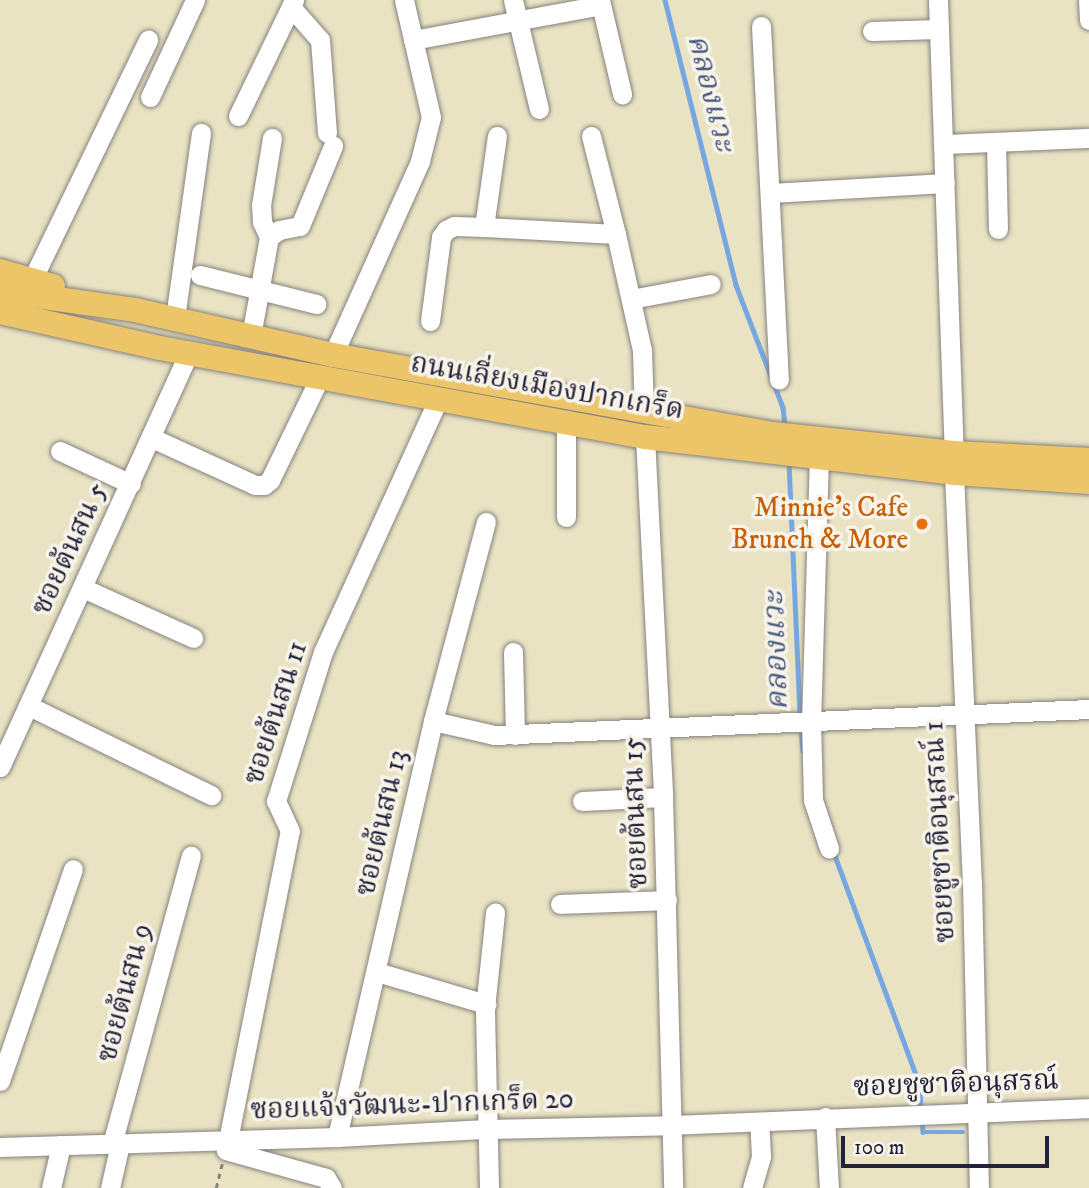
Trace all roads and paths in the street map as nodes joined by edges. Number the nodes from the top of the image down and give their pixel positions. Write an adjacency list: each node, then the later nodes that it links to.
1 (195, 0): 16 (street)
2 (404, 0): 14 (street)
3 (513, 0): 8 (street)
4 (939, 0): 11 (street, ซอยชูชาติอนุสรณ์ 1)
5 (1088, 0): 9 (street)
6 (601, 2): 8 (street); 15 (street)
7 (292, 4): 18 (street); 31 (street)
8 (517, 20): 14 (street); 17 (street)
9 (1089, 20)
10 (761, 26): 27 (street)
11 (939, 29): 12 (street); 25 (street, ซอยชูชาติอนุสรณ์ 1)
12 (872, 31)
13 (148, 40): 34 (street)
14 (413, 40): 48 (street)
15 (622, 94)
16 (150, 97)
17 (539, 109)
18 (238, 116)
19 (201, 133): 42 (street)
20 (497, 136): 28 (street)
21 (591, 136): 30 (street, ซอยต้นสน 15)
22 (272, 138): 31 (street)
23 (1089, 138): 24 (street)
24 (996, 142): 25 (street); 29 (street)
25 (943, 144): 26 (street, ซอยชูชาติอนุสรณ์ 1)
26 (945, 183): 27 (street); 58 (street, ซอยชูชาติอนุสรณ์ 1)
27 (771, 193): 50 (street)
28 (484, 227): 30 (street); 43 (street)
29 (998, 229)
30 (616, 234): 38 (street, ซอยต้นสน 15)
31 (269, 237): 36 (street)
32 (0, 271): 34 (main road)
33 (200, 275): 36 (street)
34 (32, 280): 40 (main road)
35 (711, 284): 38 (street)
36 (259, 290): 39 (street); 45 (street)
37 (0, 292): 40 (main road, ถนนเลี่ยงเมืองปากเกร็ด)
38 (631, 299): 53 (street, ซอยต้นสน 15)
39 (316, 304)
40 (135, 310): 42 (main road, ถนนเลี่ยงเมืองปากเกร็ด)
41 (0, 312): 46 (main road, ถนนเลี่ยงเมืองปากเกร็ด)
42 (175, 318): 45 (main road, ถนนเลี่ยงเมืองปากเกร็ด)
43 (430, 321)
44 (0, 327): 46 (main road)
45 (251, 335): 48 (main road, ถนนเลี่ยงเมืองปากเกร็ด)
46 (160, 348): 47 (main road, ถนนเลี่ยงเมืองปากเกร็ด)
47 (189, 353): 49 (main road, ถนนเลี่ยงเมืองปากเกร็ด); 54 (street, ซอยต้นสน 5)
48 (333, 355): 53 (main road, ถนนเลี่ยงเมืองปากเกร็ด)
49 (320, 377): 51 (main road, ถนนเลี่ยงเมืองปากเกร็ด); 54 (street)
50 (779, 380)
51 (438, 400): 52 (main road, ถนนเลี่ยงเมืองปากเกร็ด); 95 (street, ซอยต้นสน 11)
52 (566, 422): 53 (main road, ถนนเลี่ยงเมืองปากเกร็ด); 61 (street)
53 (644, 424): 55 (main road, ถนนเลี่ยงเมืองปากเกร็ด); 71 (street, ซอยต้นสน 15)
54 (152, 438): 60 (street, ซอยต้นสน 5)
55 (817, 449): 58 (main road, ถนนเลี่ยงเมืองปากเกร็ด); 70 (street)
56 (60, 451): 60 (street)
57 (1089, 460): 58 (main road, ถนนเลี่ยงเมืองปากเกร็ด)
58 (954, 463): 59 (main road, ถนนเลี่ยงเมืองปากเกร็ด); 68 (street, ซอยชูชาติอนุสรณ์ 1)
59 (1089, 482)
60 (131, 484): 63 (street, ซอยต้นสน 5)
61 (566, 517)
62 (486, 522): 69 (street, ซอยต้นสน 13)
63 (83, 588): 64 (street); 66 (street, ซอยต้นสน 5)
64 (192, 638)
65 (513, 652): 72 (street)
66 (29, 706): 73 (street, ซอยต้นสน 5); 74 (street)
67 (1089, 709): 68 (street)
68 (963, 716): 70 (street); 87 (street, ซอยชูชาติอนุสรณ์ 1)
69 (433, 721): 72 (street); 83 (street, ซอยต้นสน 13)
70 (809, 722): 71 (street); 77 (street)
71 (661, 728): 72 (street); 75 (street, ซอยต้นสน 15)
72 (515, 735)
73 (0, 766)
74 (211, 795)
75 (663, 797): 76 (street); 80 (street, ซอยต้นสน 15)
76 (582, 801)
77 (829, 848)
78 (191, 856): 93 (street, ซอยต้นสน 9)
79 (73, 869): 85 (street)
80 (667, 900): 81 (street); 90 (street, ซอยต้นสน 15)
81 (560, 904)
82 (495, 913): 84 (street)
83 (377, 972): 84 (street); 92 (street, ซอยต้นสน 13)
84 (486, 1004): 91 (street)
85 (2, 1072)
86 (1089, 1108): 87 (street, ซอยชูชาติอนุสรณ์)
87 (978, 1111): 88 (street, ซอยชูชาติอนุสรณ์); 105 (street, ซอยชูชาติอนุสรณ์ 1)
88 (825, 1117): 89 (street, ซอยแจ้งวัฒนะ-ปากเกร็ด 20); 104 (street)
89 (759, 1122): 90 (street, ซอยแจ้งวัฒนะ-ปากเกร็ด 20); 103 (street)
90 (671, 1125): 91 (street, ซอยแจ้งวัฒนะ-ปากเกร็ด 20); 102 (street, ซอยต้นสน 15)
91 (487, 1129): 92 (street, ซอยแจ้งวัฒนะ-ปากเกร็ด 20); 101 (street)
92 (337, 1137): 95 (street, ซอยแจ้งวัฒนะ-ปากเกร็ด 20)
93 (116, 1144): 94 (street, ซอยแจ้งวัฒนะ-ปากเกร็ด 20); 95 (street, ซอยแจ้งวัฒนะ-ปากเกร็ด 20); 98 (street, ซอยต้นสน 9)
94 (61, 1145): 96 (street, ซอยแจ้งวัฒนะ-ปากเกร็ด 20); 97 (street)
95 (227, 1145): 99 (path); 100 (street)
96 (0, 1147)
97 (51, 1188)
98 (110, 1188)
99 (216, 1188)
100 (332, 1188)
101 (489, 1188)
102 (673, 1188)
103 (752, 1188)
104 (828, 1188)
105 (979, 1188)

